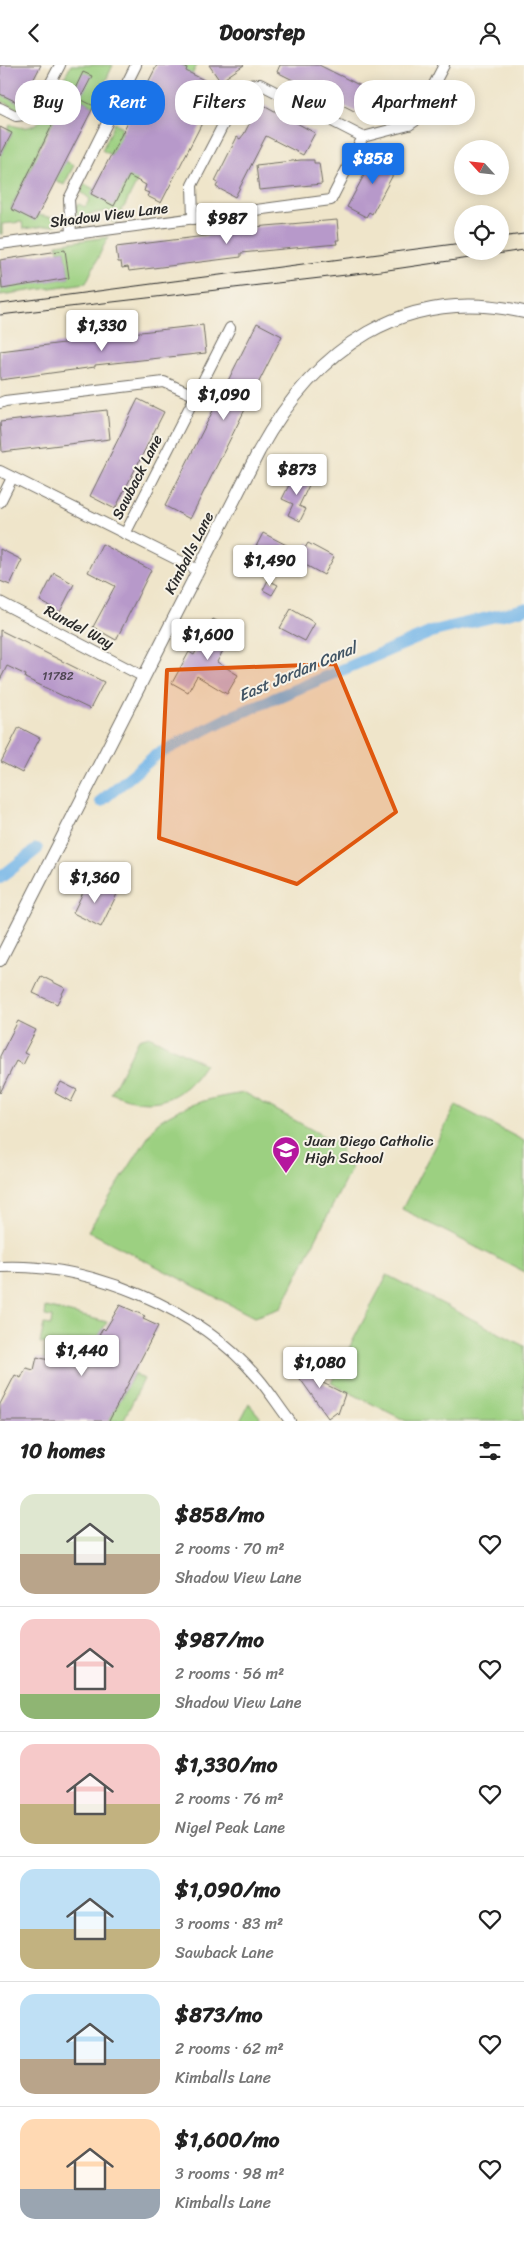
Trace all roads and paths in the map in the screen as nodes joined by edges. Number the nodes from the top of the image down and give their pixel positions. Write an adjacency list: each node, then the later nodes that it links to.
1 (60, 65): 4 (street)
2 (136, 65): 7 (street)
3 (444, 65): 5 (street)
4 (0, 108)
5 (363, 137): 6 (street, Shadow View Lane); 6 (street)
6 (193, 219): 7 (street, Shadow View Lane)
7 (71, 235): 8 (street, Shadow View Lane)
8 (0, 243)
9 (524, 312): 17 (street, Kimballs Lane)
10 (230, 328): 11 (street, Sawback Lane)
11 (196, 396): 12 (street); 16 (street, Sawback Lane)
12 (0, 403)
13 (0, 471): 14 (street)
14 (12, 477): 15 (street); 16 (street)
15 (0, 502)
16 (125, 534): 17 (street)
17 (198, 570): 19 (street, Kimballs Lane)
18 (0, 603): 19 (street, Rundel Way)
19 (144, 677): 20 (street, Kimballs Lane)
20 (0, 960)
21 (0, 1267): 22 (street)
22 (290, 1421)

